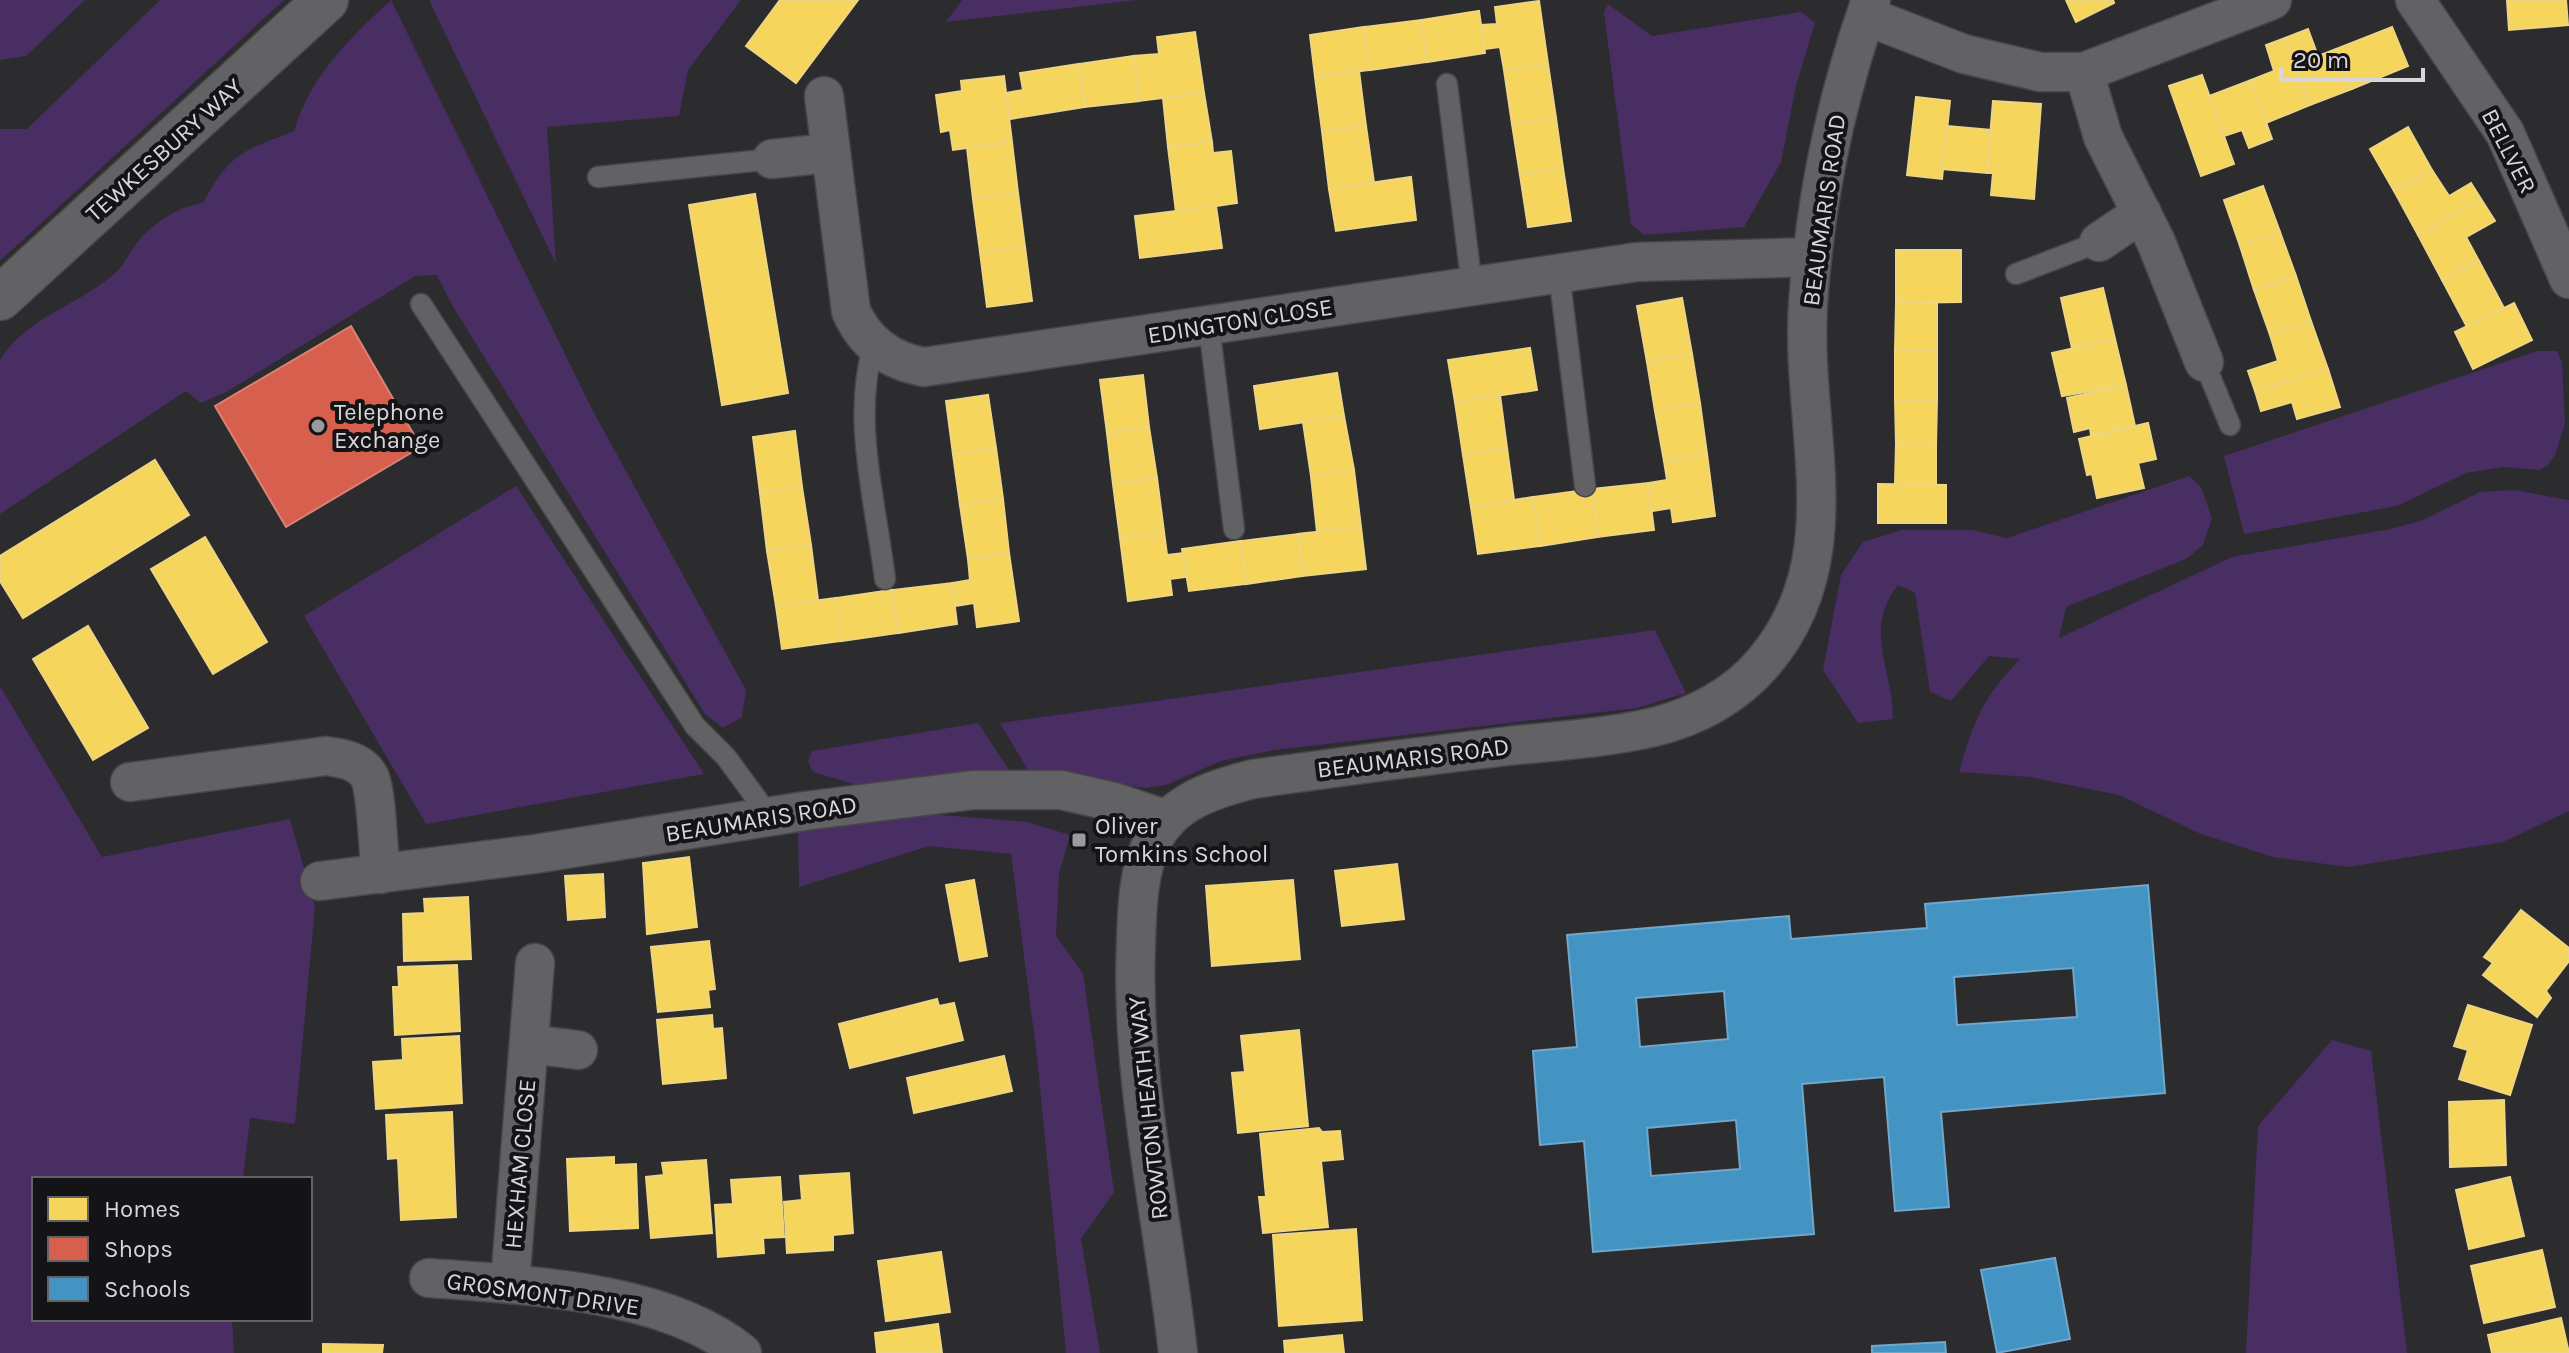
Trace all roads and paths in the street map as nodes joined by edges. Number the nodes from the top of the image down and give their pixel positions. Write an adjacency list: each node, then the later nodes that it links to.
1 (326, 0): 18 (main road, TEWKESBURY WAY)
2 (2272, 0): 5 (street)
3 (2415, 0): 14 (street, BELLVER)
4 (1868, 8): 5 (street); 13 (street, BEAUMARIS ROAD)
5 (2084, 72): 11 (street)
6 (1447, 84): 17 (lane)
7 (824, 96): 8 (street, EDINGTON CLOSE)
8 (829, 153): 9 (street); 21 (street, EDINGTON CLOSE)
9 (772, 159): 10 (lane)
10 (598, 177)
11 (2142, 213): 12 (street); 22 (street)
12 (2099, 242): 16 (lane)
13 (1812, 257): 15 (street, EDINGTON CLOSE); 29 (street, BEAUMARIS ROAD)
14 (2567, 271)
15 (1559, 273): 17 (street, EDINGTON CLOSE); 24 (lane)
16 (2016, 274)
17 (1472, 287): 20 (street, EDINGTON CLOSE)
18 (0, 298)
19 (421, 304): 28 (lane)
20 (1209, 326): 21 (street, EDINGTON CLOSE); 25 (lane)
21 (874, 345): 26 (lane)
22 (2204, 362): 23 (lane)
23 (2230, 425)
24 (1585, 486)
25 (1234, 529)
26 (885, 579)
27 (130, 782): 30 (street)
28 (770, 817): 29 (street, BEAUMARIS ROAD); 30 (street, BEAUMARIS ROAD)
29 (1167, 820): 38 (street, ROWTON HEATH WAY)
30 (381, 874): 31 (street, BEAUMARIS ROAD)
31 (320, 881)
32 (535, 963): 33 (street, HEXHAM CLOSE)
33 (529, 1044): 34 (street, HEXHAM CLOSE); 36 (street, HEXHAM CLOSE)
34 (578, 1050)
35 (429, 1278): 36 (street, GROSMONT DRIVE)
36 (510, 1284): 37 (street, GROSMONT DRIVE)
37 (742, 1353)
38 (1178, 1353)

